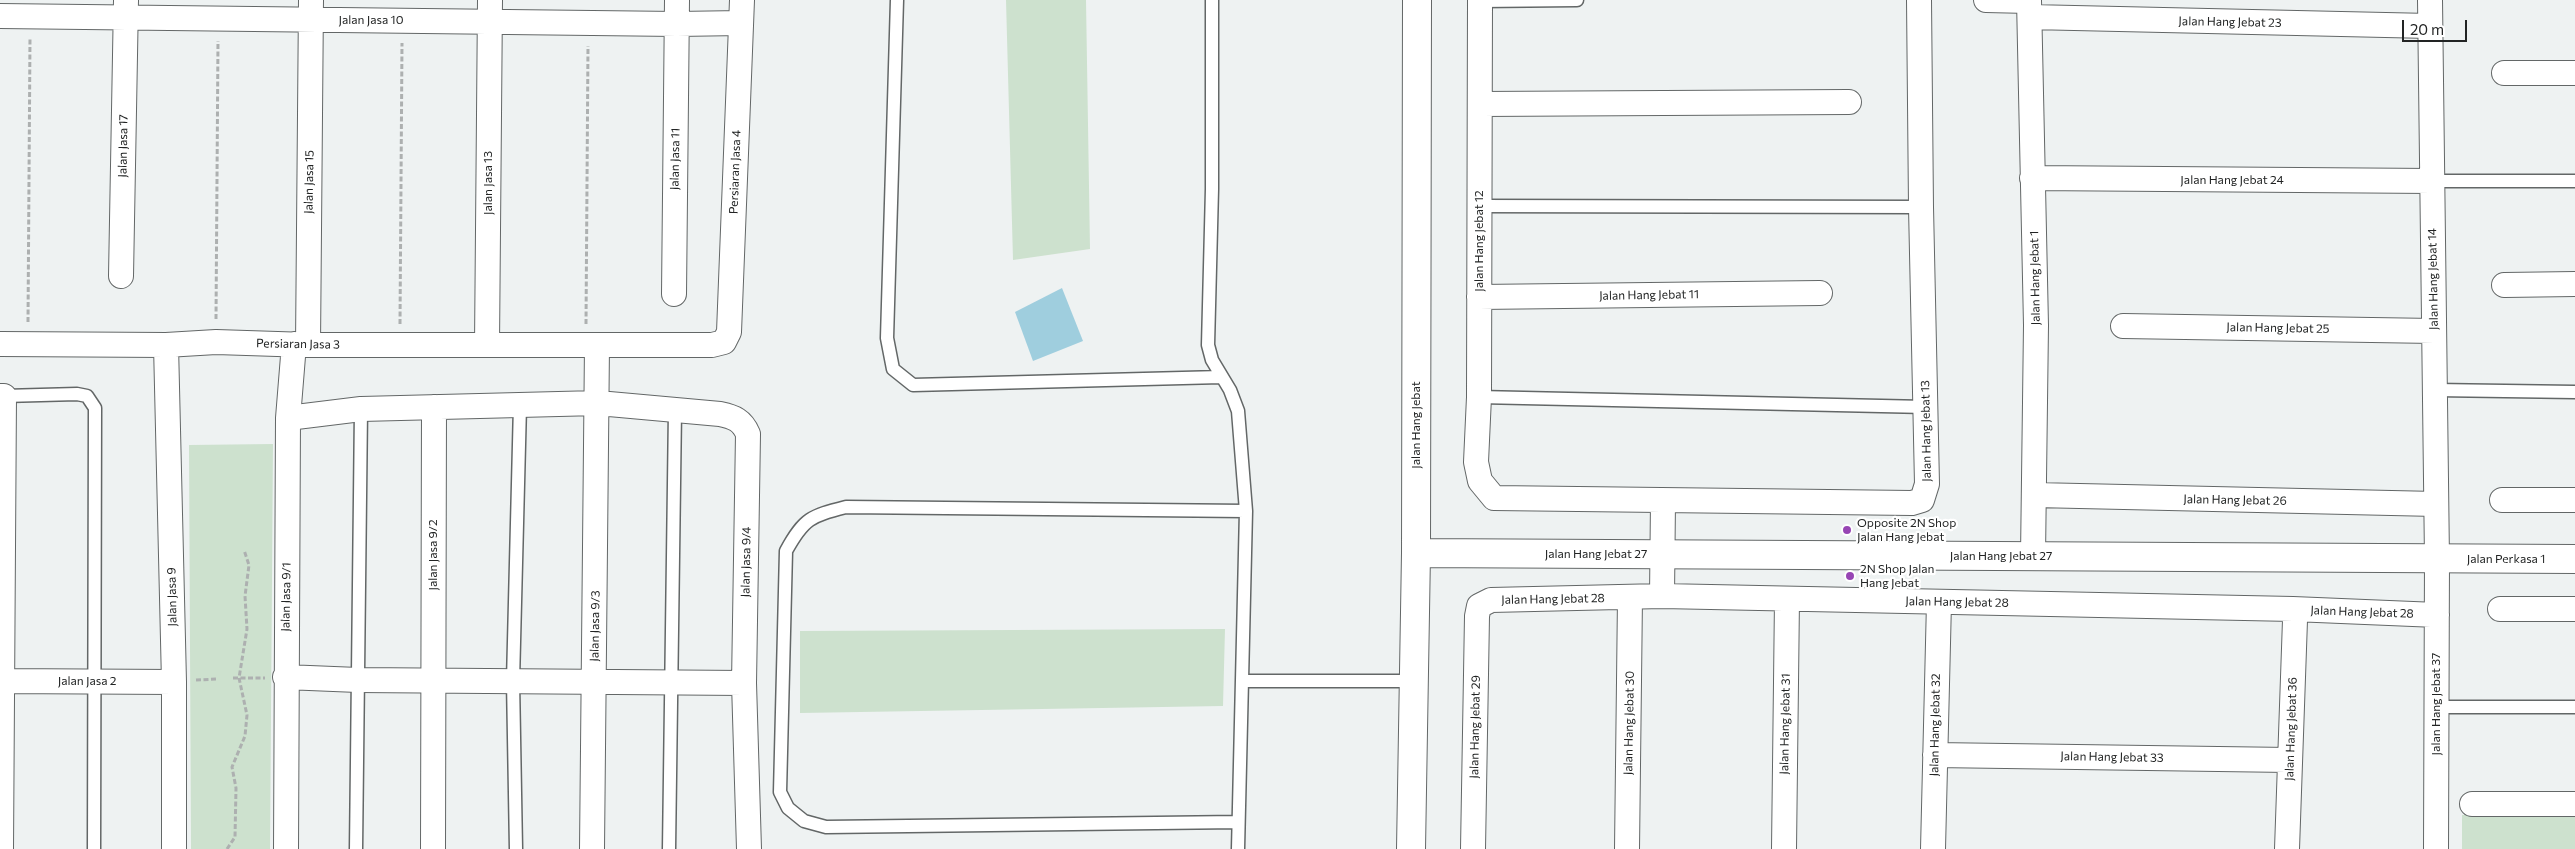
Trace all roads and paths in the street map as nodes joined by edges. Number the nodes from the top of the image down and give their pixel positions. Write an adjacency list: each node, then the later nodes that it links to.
1 (677, 0): 20 (street, Jalan Jasa 11)
2 (897, 0): 48 (lane)
3 (1212, 0): 48 (lane)
4 (1417, 0): 68 (street, Jalan Hang Jebat)
5 (1480, 0): 6 (lane); 25 (street, Jalan Hang Jebat 12)
6 (1576, 0)
7 (1919, 0): 30 (street, Jalan Hang Jebat 13)
8 (1986, 0): 10 (street, Jalan Hang Jebat 23)
9 (2430, 0): 21 (street, Jalan Hang Jebat 14)
10 (2029, 6): 21 (street, Jalan Hang Jebat 23); 26 (street, Jalan Hang Jebat 1)
11 (126, 8): 16 (street, Jalan Jasa 10); 17 (street, Jalan Jasa 10); 31 (street, Jalan Jasa 17)
12 (311, 10): 17 (street, Jalan Jasa 10); 18 (street, Jalan Jasa 10); 44 (street, Jalan Jasa 15)
13 (490, 10): 18 (street, Jalan Jasa 10); 19 (street, Jalan Jasa 10); 46 (street, Jalan Jasa 13)
14 (741, 11): 20 (street, Jalan Jasa 10); 40 (street, Persiaran Jasa 4)
15 (0, 16): 16 (street, Jalan Jasa 10)
16 (30, 16): 42 (path)
17 (218, 18): 39 (path)
18 (402, 20): 45 (path)
19 (588, 22): 20 (street, Jalan Jasa 10); 47 (path)
20 (676, 24): 35 (street, Jalan Jasa 11)
21 (2430, 26): 27 (street, Jalan Hang Jebat 14)
22 (2575, 72): 23 (street)
23 (2504, 73)
24 (1849, 102): 25 (street)
25 (1480, 104): 29 (street, Jalan Hang Jebat 12)
26 (2032, 178): 27 (street, Jalan Hang Jebat 24); 61 (street, Jalan Hang Jebat 1)
27 (2432, 181): 28 (lane); 38 (street, Jalan Hang Jebat 14)
28 (2575, 181)
29 (1479, 206): 30 (lane); 36 (street, Jalan Hang Jebat 12)
30 (1920, 207): 56 (street, Jalan Hang Jebat 13)
31 (121, 276)
32 (2575, 284): 33 (street)
33 (2504, 285)
34 (1820, 293): 36 (street, Jalan Hang Jebat 11)
35 (674, 294)
36 (1479, 297): 52 (street, Jalan Hang Jebat 12)
37 (2123, 326): 38 (street, Jalan Hang Jebat 25)
38 (2434, 330): 49 (street, Jalan Hang Jebat 14)
39 (216, 342): 43 (street, Persiaran Jasa 3); 44 (street, Persiaran Jasa 3)
40 (724, 342): 47 (street, Persiaran Jasa 3)
41 (0, 344): 42 (street, Persiaran Jasa 3)
42 (28, 344): 43 (street, Persiaran Jasa 3)
43 (166, 345): 92 (street, Jalan Jasa 9)
44 (301, 345): 45 (street, Persiaran Jasa 3); 59 (street, Jalan Jasa 9/1)
45 (400, 345): 46 (street, Persiaran Jasa 3)
46 (487, 345): 47 (street, Persiaran Jasa 3)
47 (591, 345): 53 (street)
48 (1221, 377): 66 (lane)
49 (2435, 390): 50 (lane); 65 (street, Jalan Hang Jebat 14)
50 (2575, 392)
51 (2, 396): 87 (street); 88 (lane)
52 (1479, 397): 56 (lane); 60 (street, Jalan Hang Jebat 12)
53 (598, 403): 54 (street, Jalan Jasa 9/4); 58 (street, Jalan Jasa 9/4); 93 (street, Jalan Jasa 9/3)
54 (520, 405): 55 (street, Jalan Jasa 9/4); 90 (lane)
55 (434, 407): 57 (street); 89 (street, Jalan Jasa 9/2)
56 (1926, 407): 64 (street, Jalan Hang Jebat 13)
57 (361, 408): 59 (street); 85 (lane)
58 (676, 410): 94 (lane); 95 (street, Jalan Jasa 9/4)
59 (288, 418): 84 (street, Jalan Jasa 9/1)
60 (1480, 481): 64 (street, Jalan Hang Jebat 13)
61 (2035, 495): 65 (street, Jalan Hang Jebat 26); 70 (street, Jalan Hang Jebat 1)
62 (2502, 500): 63 (street)
63 (2575, 500)
64 (1663, 501): 69 (street)
65 (2436, 504): 71 (street, Jalan Hang Jebat 14)
66 (1246, 511): 86 (lane); 102 (lane)
67 (244, 550): 83 (path)
68 (1416, 553): 69 (street, Jalan Hang Jebat 27); 91 (street, Jalan Hang Jebat)
69 (1663, 554): 70 (street, Jalan Hang Jebat 27); 73 (street)
70 (2033, 556): 71 (street, Jalan Hang Jebat 27)
71 (2436, 559): 72 (street, Jalan Perkasa 1); 81 (street, Jalan Hang Jebat 37)
72 (2575, 559)
73 (1662, 596): 74 (street, Jalan Hang Jebat 28); 75 (street, Jalan Hang Jebat 28)
74 (1630, 597): 77 (street, Jalan Hang Jebat 28); 117 (street, Jalan Hang Jebat 30)
75 (1787, 599): 76 (street, Jalan Hang Jebat 28); 118 (street, Jalan Hang Jebat 31)
76 (1939, 602): 78 (street, Jalan Hang Jebat 28); 98 (street, Jalan Hang Jebat 32)
77 (1480, 606): 116 (street, Jalan Hang Jebat 29)
78 (2293, 609): 81 (street, Jalan Hang Jebat 28); 99 (street, Jalan Hang Jebat 36)
79 (2500, 609): 80 (street)
80 (2575, 609)
81 (2437, 615): 97 (street, Jalan Hang Jebat 37)
82 (233, 678): 83 (path)
83 (239, 678): 106 (path)
84 (285, 678): 85 (street); 107 (street, Jalan Jasa 9/1)
85 (358, 680): 89 (street); 108 (lane)
86 (1243, 680): 91 (lane); 102 (lane)
87 (1, 681): 88 (street, Jalan Jasa 2); 103 (street)
88 (94, 681): 92 (street, Jalan Jasa 2); 104 (lane)
89 (433, 681): 90 (street); 109 (street, Jalan Jasa 9/2)
90 (513, 681): 93 (street); 110 (lane)
91 (1414, 681): 115 (street, Jalan Hang Jebat)
92 (174, 682): 105 (street, Jalan Jasa 9)
93 (594, 682): 94 (street); 111 (street, Jalan Jasa 9/3)
94 (671, 683): 95 (street); 112 (lane)
95 (744, 683): 113 (street, Jalan Jasa 9/4)
96 (2575, 707): 97 (lane)
97 (2436, 708): 121 (street, Jalan Hang Jebat 37)
98 (1935, 755): 99 (street, Jalan Hang Jebat 33); 119 (street, Jalan Hang Jebat 32)
99 (2289, 760): 120 (street, Jalan Hang Jebat 36)
100 (2472, 804): 101 (street)
101 (2575, 804)
102 (1238, 822): 114 (lane)
103 (1, 849)
104 (94, 849)
105 (174, 849)
106 (227, 849)
107 (286, 849)
108 (356, 849)
109 (433, 849)
110 (516, 849)
111 (592, 849)
112 (669, 849)
113 (749, 849)
114 (1238, 849)
115 (1411, 849)
116 (1473, 849)
117 (1628, 849)
118 (1784, 849)
119 (1933, 849)
120 (2288, 849)
121 (2436, 849)

